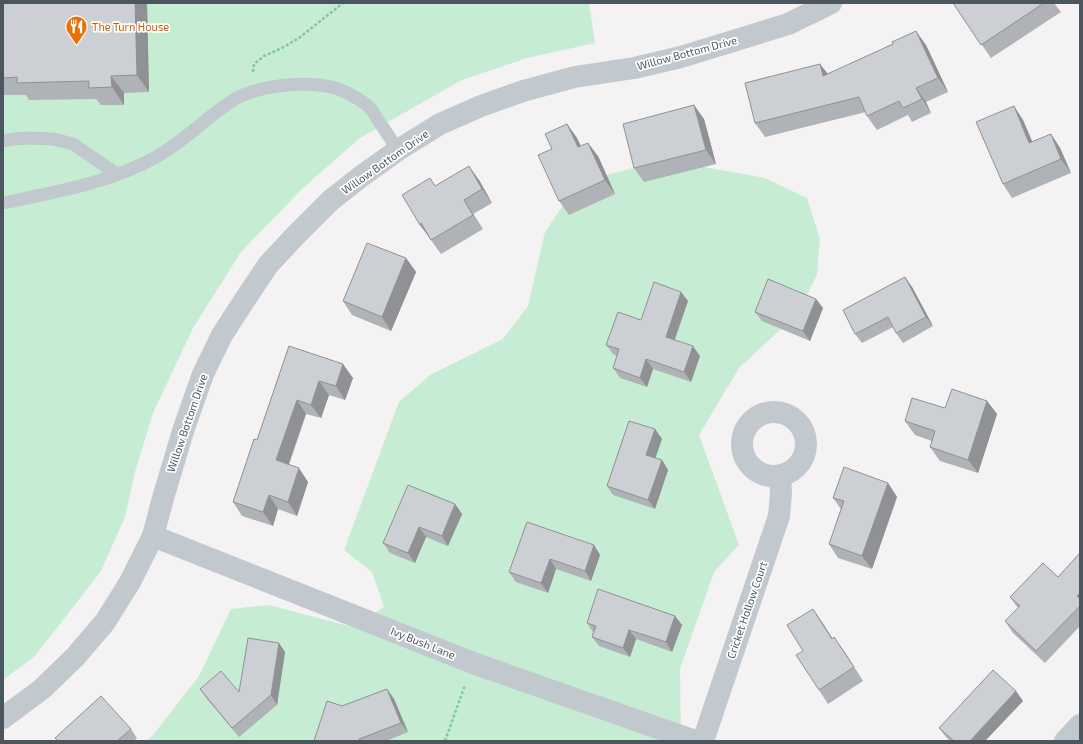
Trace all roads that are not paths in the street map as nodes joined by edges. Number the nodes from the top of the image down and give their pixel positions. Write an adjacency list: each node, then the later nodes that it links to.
1 (831, 3): 3 (street, Willow Bottom Drive)
2 (3, 142): 4 (lane)
3 (398, 150): 4 (lane); 7 (street, Willow Bottom Drive)
4 (117, 174): 5 (lane)
5 (3, 203)
6 (780, 476): 11 (street, Cricket Hollow Court)
7 (154, 536): 8 (street, Willow Bottom Drive); 10 (street, Ivy Bush Lane)
8 (3, 718)
9 (1080, 725): 12 (street)
10 (695, 741)
11 (703, 741)
12 (1065, 741)

